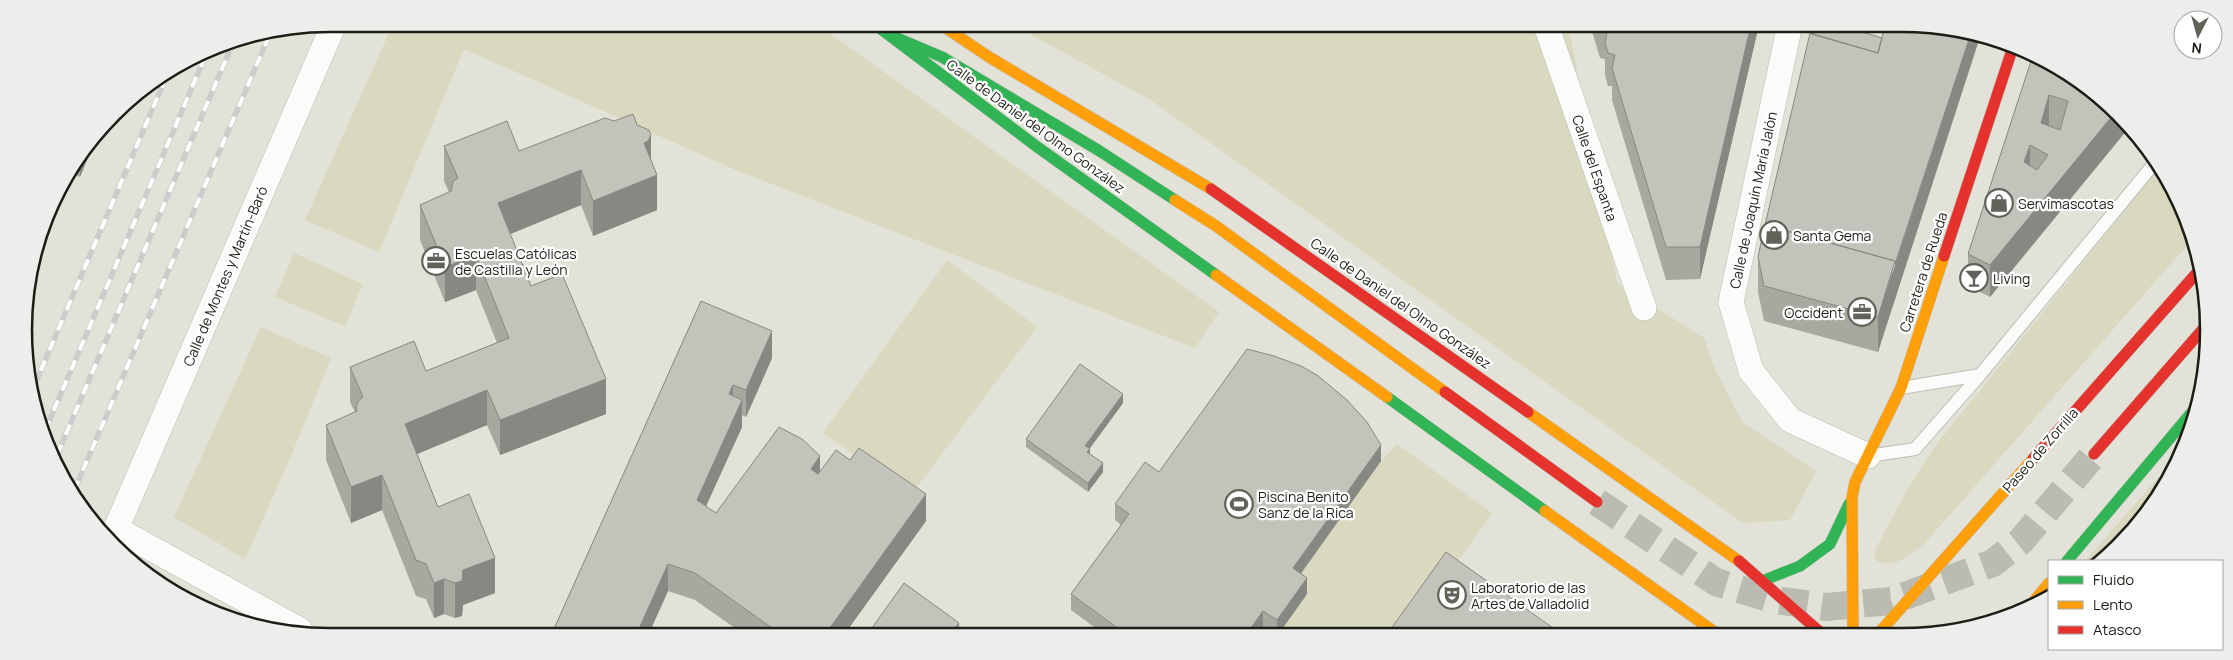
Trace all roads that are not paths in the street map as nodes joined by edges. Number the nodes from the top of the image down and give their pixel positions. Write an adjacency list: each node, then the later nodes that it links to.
1 (331, 32): 19 (street, Calle de Montes y Martín-Baró)
2 (885, 32): 6 (main road, Calle de Daniel del Olmo González)
3 (952, 32): 21 (main road, Calle de Daniel del Olmo González)
4 (1548, 32): 10 (street, Calle del Espanta)
5 (1788, 32): 16 (street, Calle de Joaquín María Jalón)
6 (890, 36): 18 (main road); 25 (main road, Calle de Daniel del Olmo González)
7 (2011, 53): 13 (main road, Carretera de Rueda)
8 (2152, 168): 12 (lane)
9 (2195, 274): 28 (main road, Paseo de Zorrilla)
10 (1644, 308)
11 (2200, 332): 15 (main road)
12 (1980, 375): 13 (lane); 16 (lane)
13 (1901, 388): 16 (main road, Carretera de Rueda)
14 (2187, 418): 20 (main road)
15 (2094, 454)
16 (1868, 456): 17 (main road, Carretera de Rueda)
17 (1852, 498): 21 (main road, Carretera de Rueda); 27 (main road, Carretera de Rueda)
18 (1598, 502)
19 (114, 534): 24 (street)
20 (2068, 560)
21 (1762, 581): 26 (main road, Calle de Daniel del Olmo González)
22 (2048, 584): 23 (main road)
23 (2039, 595)
24 (290, 625)
25 (1709, 628)
26 (1815, 628)
27 (1853, 628)
28 (1883, 628)

